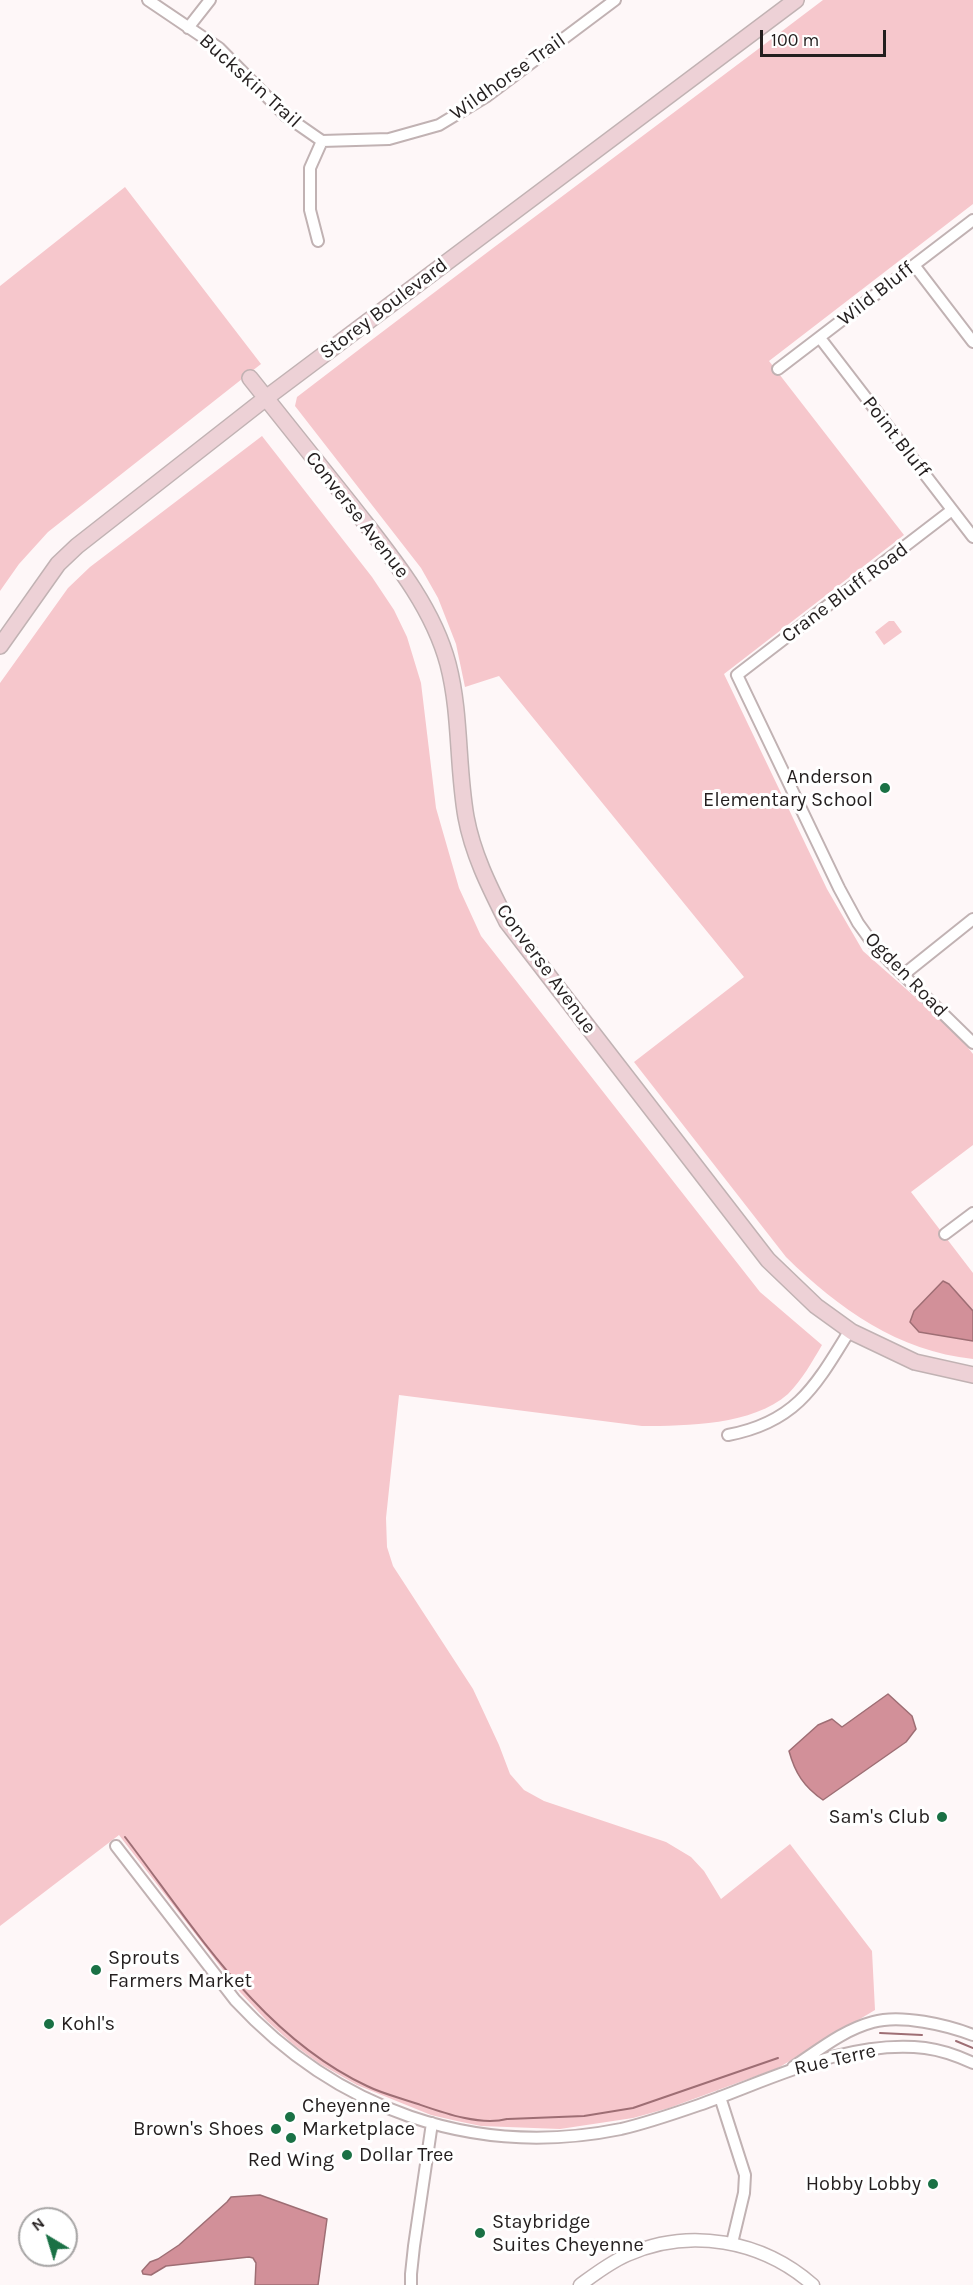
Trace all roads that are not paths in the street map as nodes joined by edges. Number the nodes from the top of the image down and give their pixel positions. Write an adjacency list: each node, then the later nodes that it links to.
1 (148, 0): 5 (street, Buckskin Trail)
2 (210, 0): 5 (street)
3 (615, 0): 6 (street, Wildhorse Trail)
4 (796, 0): 14 (main road, Storey Boulevard)
5 (188, 27): 6 (street, Buckskin Trail)
6 (322, 141): 8 (street)
7 (973, 220): 9 (street, Wild Bluff)
8 (318, 241)
9 (914, 265): 10 (street, Wild Bluff); 11 (street)
10 (819, 338): 12 (street, Wild Bluff); 15 (street, Point Bluff)
11 (973, 342)
12 (778, 369)
13 (250, 378): 14 (main road, Converse Avenue)
14 (266, 398): 17 (main road, Storey Boulevard); 24 (main road, Converse Avenue)
15 (952, 510): 16 (street, Point Bluff); 18 (street, Crane Bluff Road)
16 (973, 537)
17 (0, 646)
18 (737, 675): 20 (street, Ogden Road)
19 (973, 920): 20 (street)
20 (903, 975): 21 (street, Ogden Road)
21 (973, 1043)
22 (973, 1213): 23 (street)
23 (945, 1234)
24 (850, 1330): 25 (main road, Converse Avenue); 26 (street)
25 (973, 1375)
26 (728, 1435)
27 (116, 1846): 32 (street)
28 (973, 2035): 30 (street, Rue Terre)
29 (973, 2062): 30 (street, Rue Terre)
30 (786, 2073): 31 (street)
31 (720, 2097): 32 (street); 33 (street)
32 (432, 2123): 34 (street)
33 (732, 2244): 36 (street); 37 (street)
34 (411, 2279): 35 (street)
35 (405, 2285)
36 (579, 2285)
37 (813, 2285)

